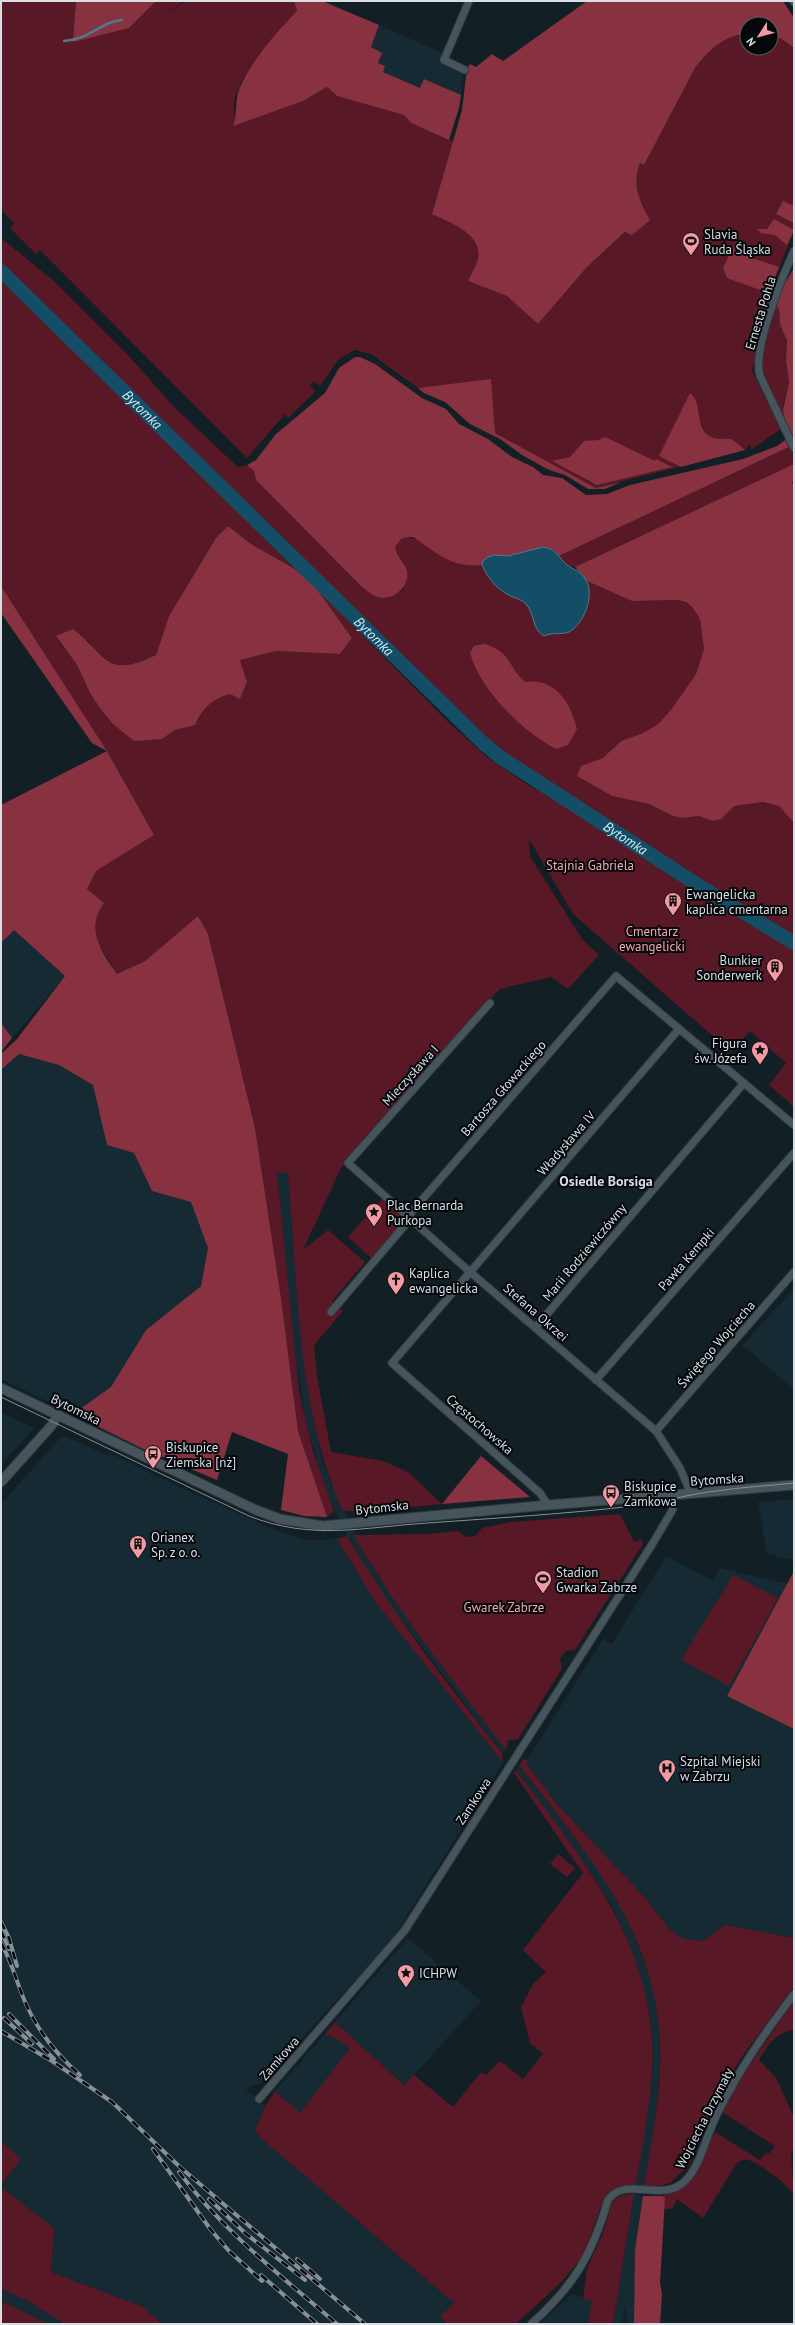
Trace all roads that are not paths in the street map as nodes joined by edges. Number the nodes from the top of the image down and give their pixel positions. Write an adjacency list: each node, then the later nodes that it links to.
1 (469, 1): 2 (street)
2 (465, 70)
3 (794, 251): 4 (street, Ernesta Pohla)
4 (794, 448)
5 (490, 1003): 10 (street, Mieczysława I)
6 (679, 1029): 7 (street); 11 (street, Bartosza Głowackiego); 12 (street, Władysława IV)
7 (744, 1083): 8 (street); 15 (street, Marii Rodziewiczówny)
8 (794, 1125)
9 (794, 1153): 17 (street, Pawła Kempki)
10 (348, 1163): 11 (street, Stefana Okrzei)
11 (410, 1217): 12 (street, Stefana Okrzei); 14 (street)
12 (470, 1272): 15 (street, Stefana Okrzei); 16 (street, Władysława IV)
13 (794, 1272): 20 (street, Świętego Wojciecha)
14 (331, 1312)
15 (536, 1327): 17 (street, Stefana Okrzei)
16 (392, 1363): 25 (street, Częstochowska)
17 (596, 1380): 20 (street, Stefana Okrzei)
18 (1, 1388): 19 (street, Bytomska)
19 (58, 1415): 21 (street); 25 (street, Bytomska)
20 (656, 1431): 23 (street, Stefana Okrzei)
21 (1, 1482)
22 (794, 1485): 23 (street, Bytomska)
23 (691, 1494): 24 (street, Bytomska)
24 (674, 1495): 25 (street, Bytomska); 27 (street, Zamkowa)
25 (548, 1505)
26 (794, 1994): 28 (street, Wojciecha Drzymały)
27 (259, 2099)
28 (531, 2324)

